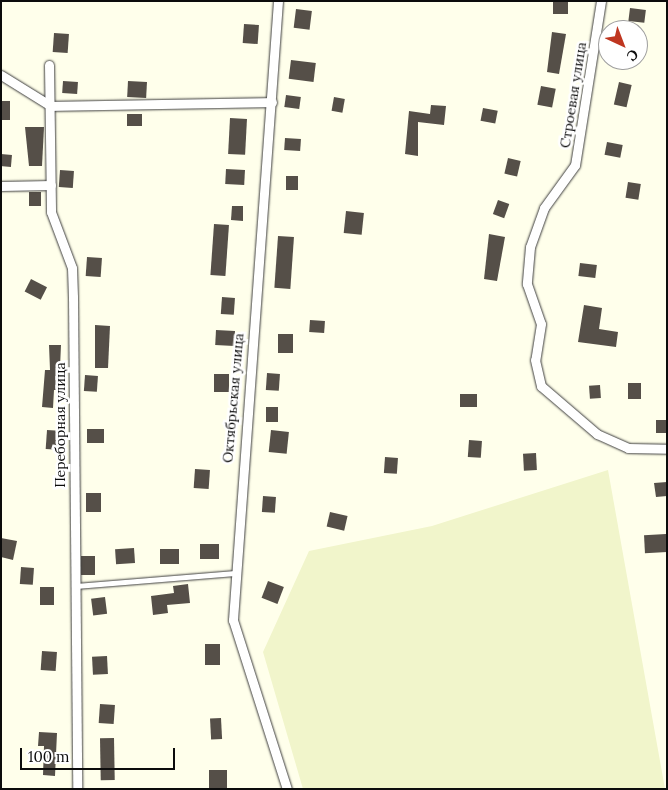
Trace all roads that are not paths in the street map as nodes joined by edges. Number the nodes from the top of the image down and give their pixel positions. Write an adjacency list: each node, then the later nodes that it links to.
1 (278, 1): 5 (street, Октябрьская улица)
2 (601, 1): 9 (street, Строевая улица)
3 (49, 65): 6 (street, Переборная улица)
4 (1, 75): 6 (street)
5 (272, 102): 6 (street); 10 (street, Октябрьская улица)
6 (51, 106): 7 (street, Переборная улица)
7 (51, 185): 8 (street); 11 (street, Переборная улица)
8 (1, 186)
9 (667, 448)
10 (235, 574): 11 (lane); 13 (street, Октябрьская улица)
11 (75, 586): 12 (street, Переборная улица)
12 (77, 789)
13 (287, 789)

